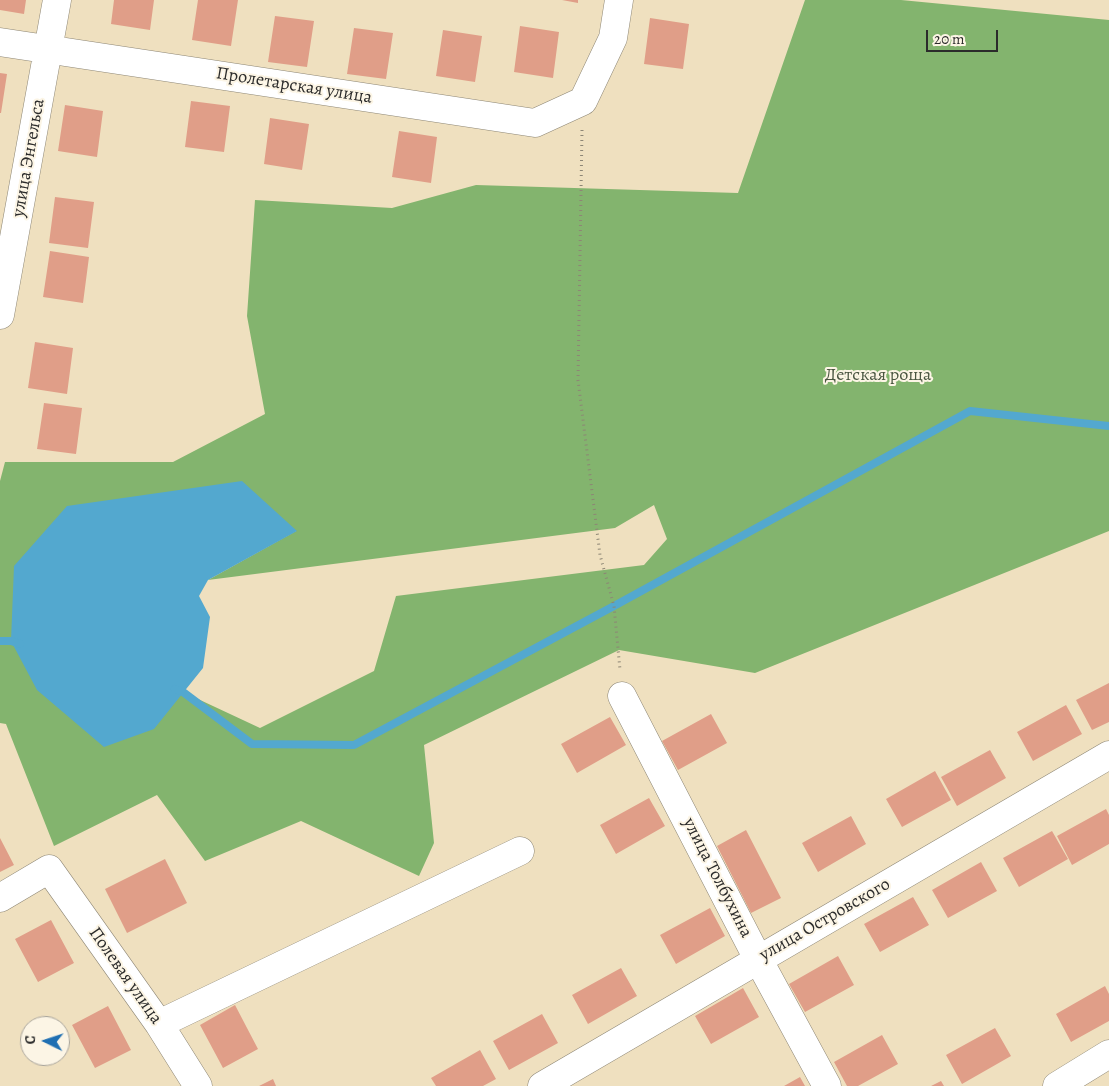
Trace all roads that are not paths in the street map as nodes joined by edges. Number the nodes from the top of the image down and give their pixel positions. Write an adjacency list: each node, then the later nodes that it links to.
1 (57, 0): 4 (street, улица Энгельса)
2 (619, 0): 4 (street, Пролетарская улица)
3 (0, 42): 4 (street, Пролетарская улица)
4 (49, 49): 5 (street, улица Энгельса)
5 (0, 315)
6 (622, 696): 10 (street, улица Толбухина)
7 (1109, 755): 10 (street, улица Островского)
8 (520, 851): 11 (street)
9 (0, 898): 11 (street, Полевая улица)
10 (758, 959): 14 (street, улица Островского); 15 (street, улица Толбухина)
11 (159, 1024): 13 (street, Полевая улица)
12 (1109, 1054): 16 (street)
13 (198, 1086)
14 (542, 1086)
15 (827, 1086)
16 (1057, 1086)

